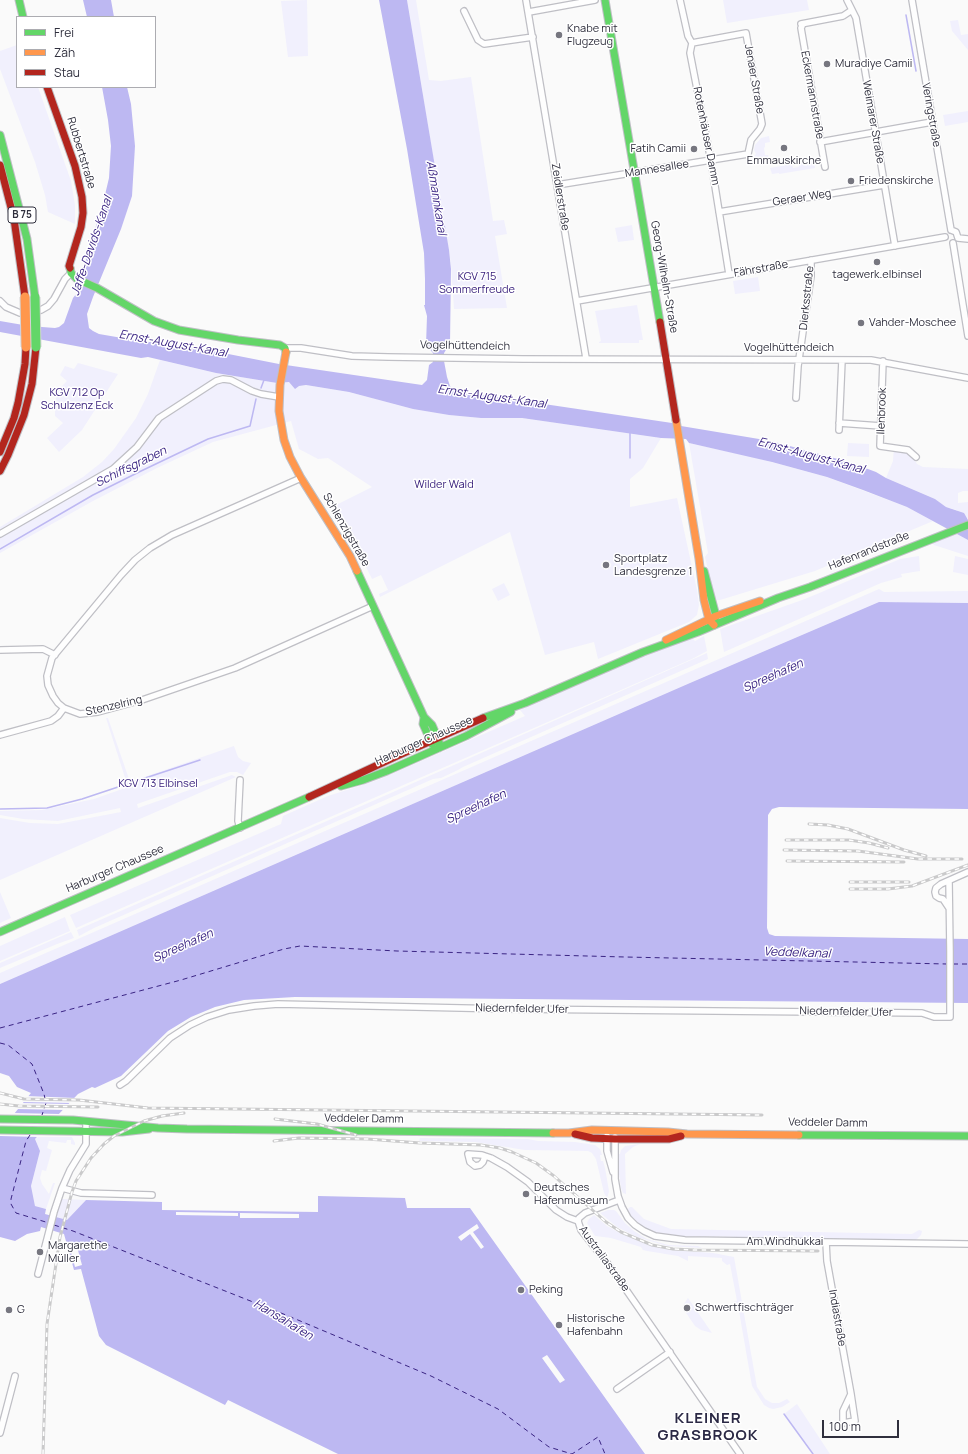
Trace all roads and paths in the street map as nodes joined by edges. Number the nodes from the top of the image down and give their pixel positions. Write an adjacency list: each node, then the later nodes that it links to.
1 (19, 0): 11 (main road)
2 (526, 0): 10 (street, Zeidlerstraße)
3 (595, 0): 10 (street)
4 (605, 0): 23 (main road, Georg-Wilhelm-Straße)
5 (680, 0): 13 (street, Rotenhäuser Damm)
6 (847, 0): 8 (street, Weimarer Straße)
7 (912, 0): 15 (street, Veringstraße)
8 (852, 10): 17 (street, Weimarer Straße); 19 (street, Eckermannstraße)
9 (464, 11): 12 (street)
10 (529, 12): 12 (street, Zeidlerstraße)
11 (23, 16)
12 (533, 37): 25 (street, Zeidlerstraße)
13 (692, 43): 16 (street, Jenaer Straße); 20 (street, Rotenhäuser Damm)
14 (47, 88): 34 (main road, Rubbertstraße)
15 (932, 122): 17 (street); 27 (street, Veringstraße)
16 (762, 124): 20 (street, Mannesallee)
17 (875, 132): 19 (street); 24 (street, Weimarer Straße)
18 (0, 135): 54 (main road, B 75, bridge)
19 (820, 142): 22 (street, Eckermannstraße)
20 (711, 161): 23 (street, Mannesallee); 26 (street, Rotenhäuser Damm)
21 (0, 165): 52 (main road, B 75, bridge)
22 (825, 167)
23 (634, 172): 25 (street, Mannesallee); 36 (main road, Georg-Wilhelm-Straße)
24 (884, 185): 26 (street, Geraer Weg); 32 (street, Weimarer Straße)
25 (558, 186): 38 (street, Zeidlerstraße)
26 (719, 212): 35 (street, Rotenhäuser Damm)
27 (951, 230): 28 (street); 29 (street)
28 (945, 237): 31 (street); 32 (street, Fährstraße)
29 (958, 238): 30 (street); 31 (street)
30 (968, 239)
31 (953, 243): 39 (street)
32 (895, 246): 33 (street, Fährstraße)
33 (811, 260): 35 (street, Fährstraße); 43 (street, Dierksstraße)
34 (71, 274): 37 (street); 40 (main road, Vogelhüttendeich)
35 (729, 274): 36 (street, Fährstraße)
36 (654, 287): 38 (street, Fährstraße); 42 (main road, Georg-Wilhelm-Straße)
37 (0, 301)
38 (577, 301): 41 (street, Zeidlerstraße)
39 (968, 336)
40 (285, 348): 41 (street, Vogelhüttendeich); 47 (main road, Schlenzigstraße)
41 (586, 358): 42 (street, Vogelhüttendeich)
42 (666, 358): 43 (street, Vogelhüttendeich); 61 (main road, Georg-Wilhelm-Straße)
43 (799, 360): 44 (street, Vogelhüttendeich); 48 (street, Dierksstraße)
44 (842, 360): 45 (street, Vogelhüttendeich); 49 (street)
45 (883, 361): 46 (street, Vogelhüttendeich); 50 (street, Ilenbrook)
46 (968, 378)
47 (279, 397): 55 (main road, Schlenzigstraße); 57 (street)
48 (796, 398)
49 (839, 423): 50 (street); 51 (street)
50 (881, 426): 53 (street, Ilenbrook)
51 (839, 430)
52 (0, 452)
53 (916, 457)
54 (0, 471)
55 (301, 478): 59 (main road, Schlenzigstraße); 63 (street)
56 (968, 525): 58 (main road, Hafenrandstraße)
57 (0, 534)
58 (778, 598): 60 (main road, Hafenrandstraße); 61 (main road, Hafenrandstraße)
59 (373, 606): 65 (street, Stenzelring); 67 (main road, Schlenzigstraße)
60 (725, 613): 61 (main road, Harburger Chaussee)
61 (713, 620): 64 (main road, Harburger Chaussee)
62 (0, 650): 63 (street)
63 (55, 655): 65 (street)
64 (525, 703): 67 (main road, Harburger Chaussee); 68 (main road, Harburger Chaussee)
65 (64, 708): 66 (street)
66 (0, 735)
67 (434, 740): 68 (main road, Schlenzigstraße); 70 (main road, Harburger Chaussee)
68 (438, 748): 70 (main road, Harburger Chaussee)
69 (240, 780): 71 (street)
70 (328, 789): 71 (main road, Harburger Chaussee)
71 (240, 828): 77 (main road, Harburger Chaussee)
72 (968, 872): 73 (street)
73 (949, 881): 74 (street); 75 (street)
74 (949, 895): 75 (street); 76 (street)
75 (943, 899): 76 (street)
76 (949, 908): 78 (street, Niedernfelder Ufer)
77 (0, 932)
78 (120, 1085)
79 (4, 1119): 80 (main road, Veddeler Damm)
80 (86, 1121): 81 (main road, Veddeler Damm); 83 (street)
81 (158, 1128): 83 (main road, Veddeler Damm); 84 (main road, Veddeler Damm)
82 (0, 1130): 83 (main road, Veddeler Damm)
83 (86, 1131): 88 (street)
84 (613, 1136): 85 (main road, Veddeler Damm); 87 (street, Am Windhukkai); 87 (street, Am Windhukkai)
85 (968, 1136)
86 (485, 1156): 91 (street, Australiastraße)
87 (615, 1179): 90 (street, Am Windhukkai)
88 (62, 1188): 89 (street); 94 (street)
89 (152, 1195)
90 (619, 1200): 91 (street); 92 (street, Am Windhukkai)
91 (578, 1221): 95 (street, Australiastraße)
92 (826, 1242): 93 (street, Am Windhukkai); 98 (street, Indiastraße)
93 (968, 1244)
94 (38, 1274)
95 (670, 1352): 97 (street); 100 (street, Australiastraße)
96 (15, 1376): 99 (street)
97 (617, 1389)
98 (851, 1394): 98 (street, Indiastraße)
99 (0, 1433)
100 (740, 1454)

